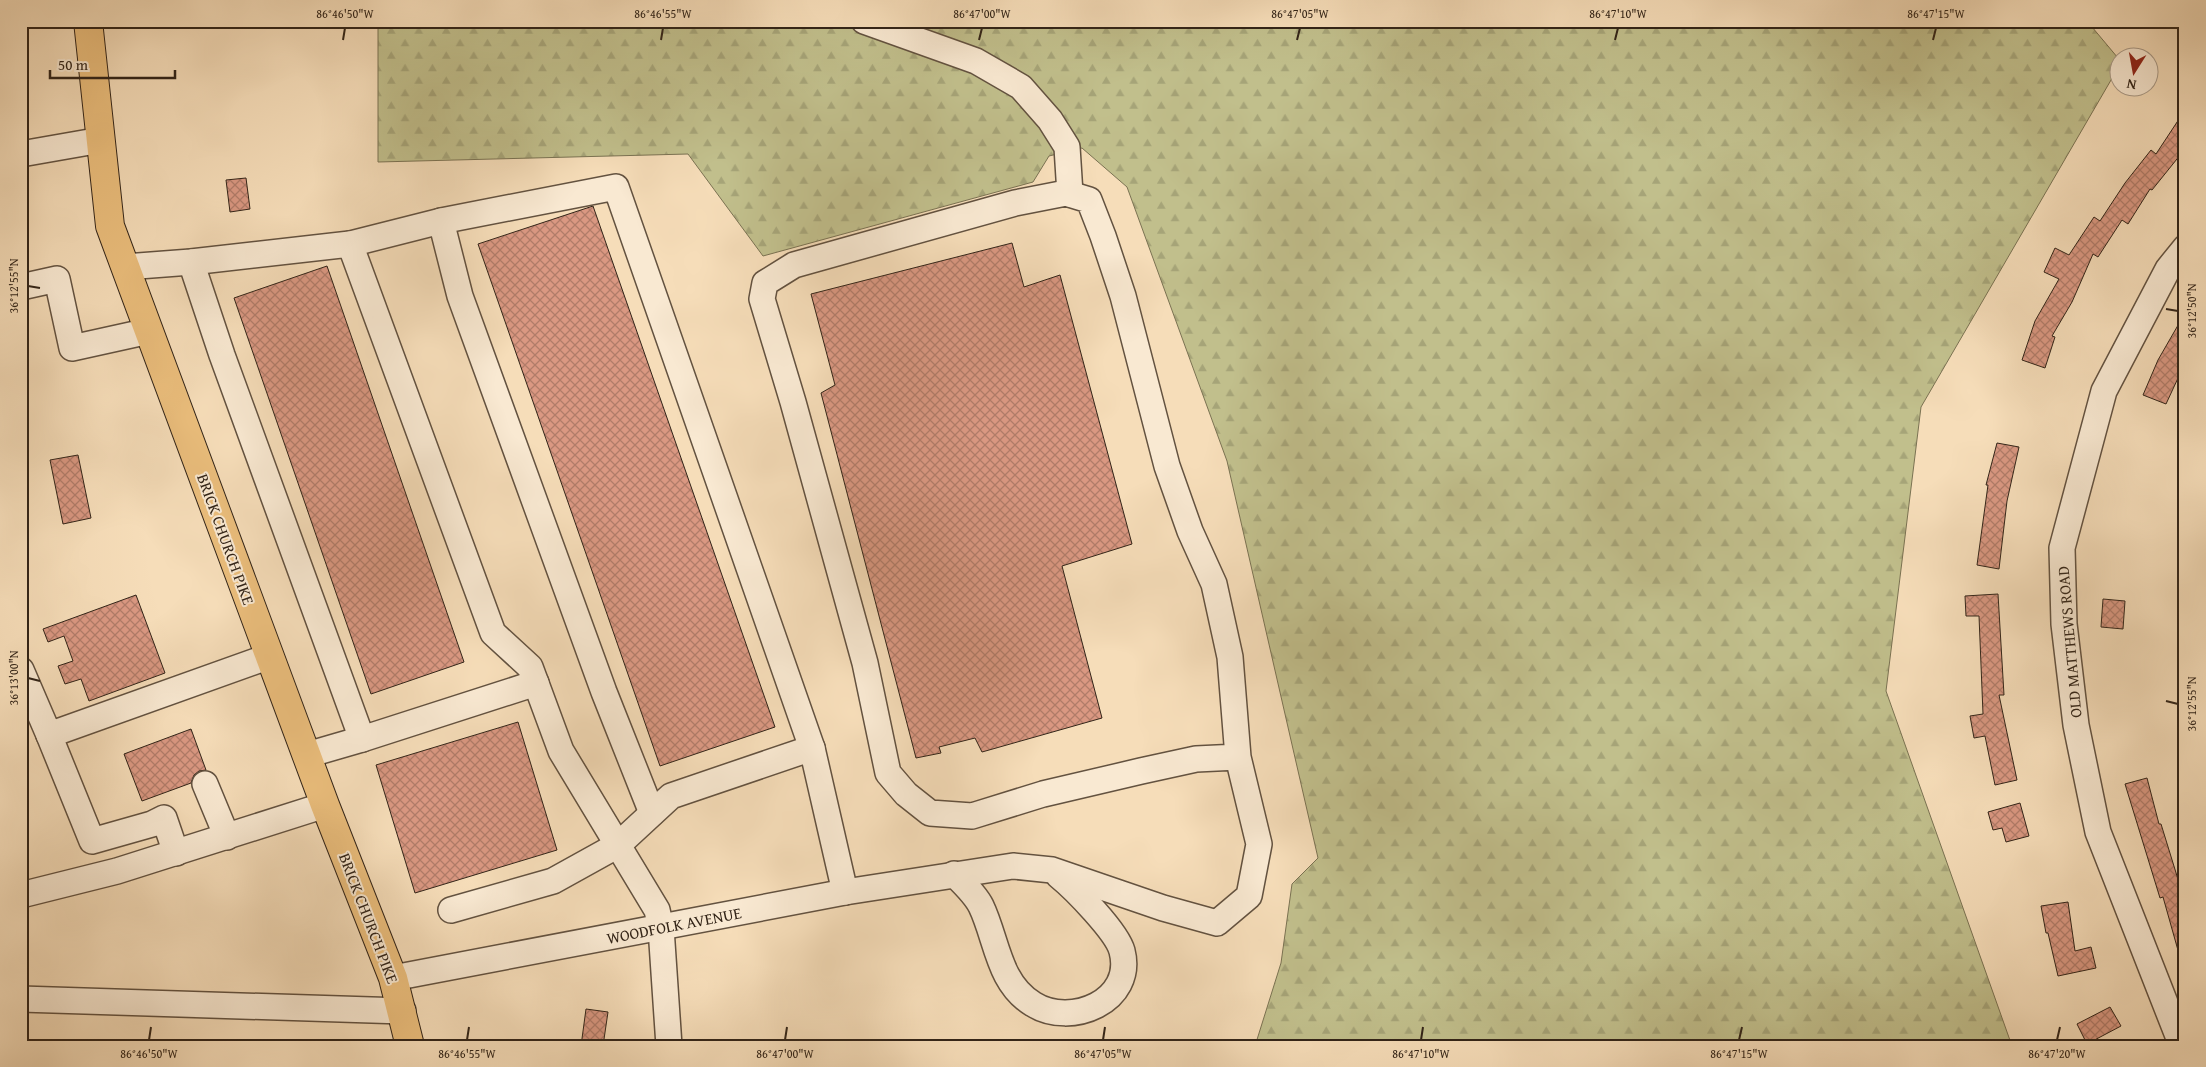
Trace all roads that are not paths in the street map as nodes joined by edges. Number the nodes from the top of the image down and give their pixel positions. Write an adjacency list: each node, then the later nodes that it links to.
1 (88, 21): 3 (main road, BRICK CHURCH PIKE)
2 (864, 21): 5 (street)
3 (101, 140): 4 (street); 10 (main road, BRICK CHURCH PIKE)
4 (21, 154)
5 (1070, 194): 20 (street); 20 (street)
6 (441, 221): 7 (street); 18 (street); 23 (street)
7 (350, 244): 9 (street); 15 (street)
8 (2185, 248): 38 (street, OLD MATTHEWS ROAD)
9 (191, 262): 10 (street); 17 (street)
10 (125, 267): 12 (main road, BRICK CHURCH PIKE)
11 (21, 287): 12 (street)
12 (149, 331): 13 (main road, BRICK CHURCH PIKE)
13 (270, 656): 16 (street); 19 (main road, BRICK CHURCH PIKE)
14 (21, 670): 16 (street)
15 (536, 683): 17 (street); 25 (street)
16 (49, 735): 26 (street)
17 (362, 739): 19 (street)
18 (812, 748): 23 (street); 29 (street)
19 (306, 755): 22 (main road, BRICK CHURCH PIKE)
20 (1238, 757): 27 (street, WOODFOLK AVENUE)
21 (204, 784): 24 (street)
22 (325, 806): 24 (street); 33 (main road, BRICK CHURCH PIKE)
23 (652, 813): 25 (street)
24 (227, 837): 26 (street)
25 (618, 845): 31 (street); 32 (street)
26 (176, 853): 30 (street)
27 (1052, 870): 28 (street, WOODFOLK AVENUE); 28 (street)
28 (954, 874): 29 (street, WOODFOLK AVENUE)
29 (845, 892): 32 (street, WOODFOLK AVENUE)
30 (21, 896)
31 (451, 910)
32 (661, 928): 33 (street, WOODFOLK AVENUE); 37 (street)
33 (393, 978): 35 (main road, BRICK CHURCH PIKE)
34 (21, 999): 35 (street)
35 (403, 1011): 36 (main road, BRICK CHURCH PIKE)
36 (410, 1046)
37 (669, 1046)
38 (2182, 1046)

